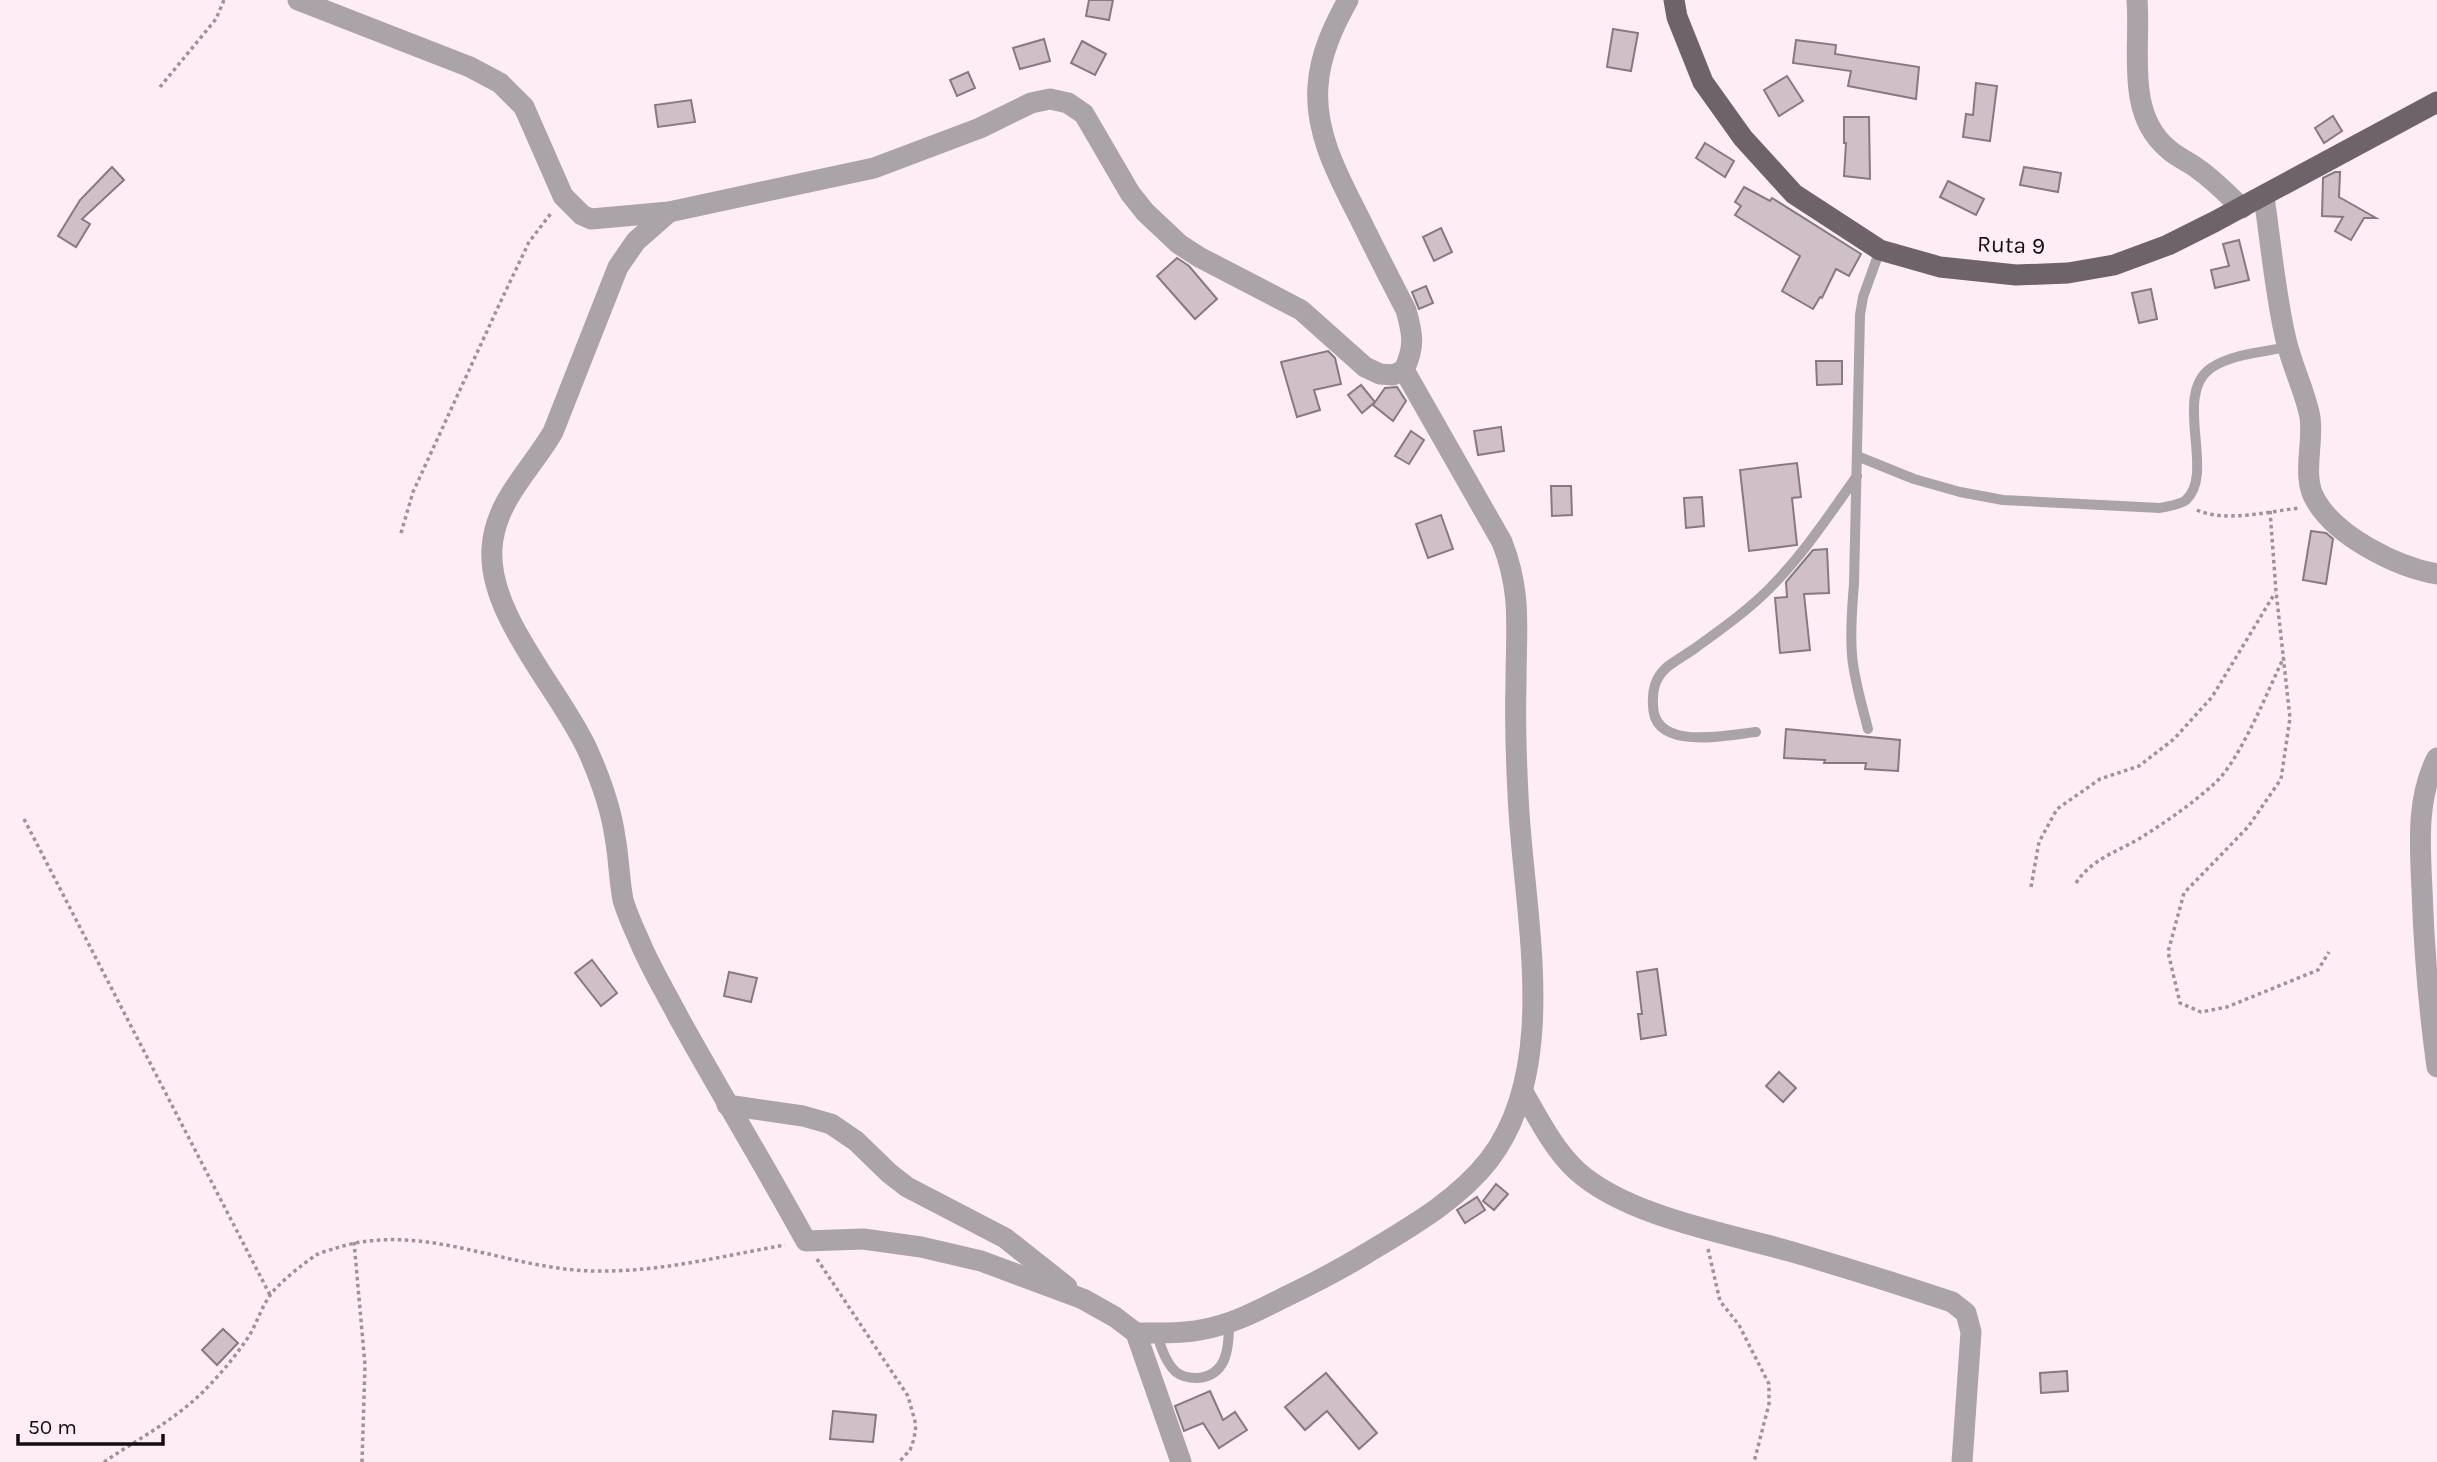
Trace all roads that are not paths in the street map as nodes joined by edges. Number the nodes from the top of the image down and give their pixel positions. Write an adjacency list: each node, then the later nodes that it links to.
1 (299, 0): 8 (street)
2 (1348, 0): 11 (street)
3 (1674, 0): 9 (main road, Ruta 9)
4 (2137, 0): 7 (street)
5 (2437, 102): 6 (main road, Ruta 9)
6 (2264, 197): 7 (main road, Ruta 9); 10 (street)
7 (2242, 208): 9 (main road, Ruta 9)
8 (669, 212): 11 (street); 21 (street)
9 (1880, 250): 12 (lane)
10 (2288, 347): 12 (lane); 14 (street)
11 (1404, 370): 20 (street)
12 (1857, 456): 13 (lane)
13 (1857, 476): 16 (lane); 17 (lane)
14 (2430, 573): 15 (street)
15 (2437, 590)
16 (1868, 729)
17 (1756, 732)
18 (2437, 758): 19 (street)
19 (2437, 1067)
20 (1522, 1092): 23 (street); 26 (street)
21 (727, 1105): 22 (street); 22 (street)
22 (1083, 1299): 24 (street)
23 (1229, 1324): 24 (street); 24 (lane)
24 (1146, 1333): 25 (street)
25 (1181, 1462)
26 (1962, 1462)

